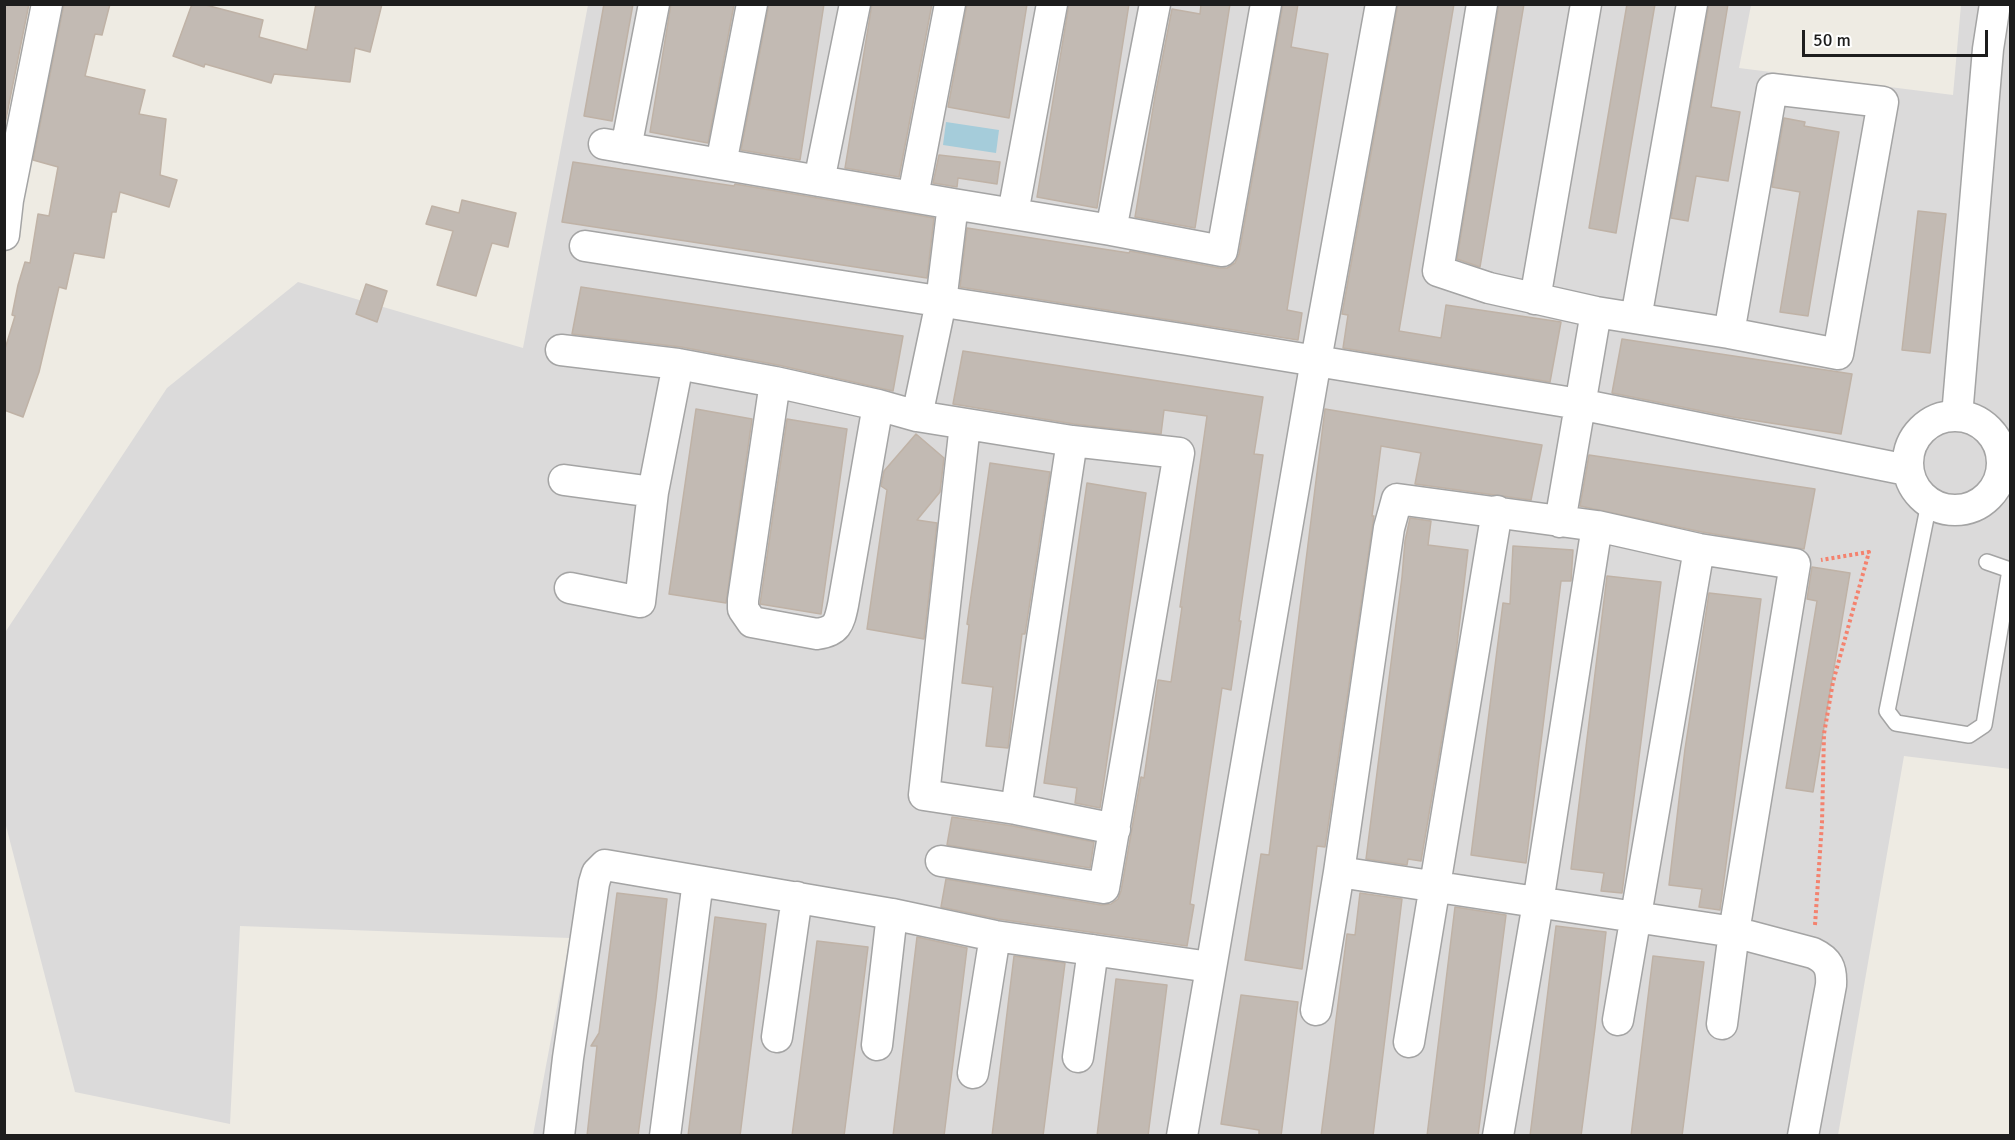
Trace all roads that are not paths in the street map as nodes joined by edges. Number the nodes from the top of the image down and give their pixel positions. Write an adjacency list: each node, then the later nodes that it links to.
1 (47, 4): 17 (street)
2 (654, 4): 14 (street)
3 (752, 4): 14 (street)
4 (855, 4): 15 (street)
5 (950, 4): 16 (street)
6 (1052, 4): 19 (street)
7 (1155, 4): 20 (street)
8 (1266, 4): 20 (street)
9 (1381, 4): 29 (street)
10 (1482, 4): 23 (street)
11 (1586, 4): 23 (street)
12 (1692, 4): 26 (street)
13 (1995, 4): 35 (street)
14 (721, 164): 15 (street)
15 (819, 181): 16 (street)
16 (913, 196): 18 (street)
17 (6, 199): 21 (street)
18 (953, 204): 19 (street); 24 (street)
19 (1013, 213): 20 (street)
20 (1112, 230)
21 (4, 235)
22 (585, 246): 24 (street)
23 (1535, 299): 25 (street)
24 (941, 302): 29 (street); 34 (street)
25 (1596, 312): 26 (street); 32 (street)
26 (1636, 318): 27 (street)
27 (1729, 333): 27 (street)
28 (561, 350): 30 (street)
29 (1316, 360): 32 (street); 61 (street)
30 (678, 364): 31 (street); 40 (street)
31 (775, 382): 33 (street); 33 (street)
32 (1579, 404): 38 (street); 43 (street)
33 (878, 405): 34 (street)
34 (917, 416): 36 (street)
35 (1957, 416): 38 (street); 41 (street)
36 (965, 424): 37 (street); 48 (street)
37 (1072, 441): 48 (street); 49 (street)
38 (1907, 470): 41 (street)
39 (564, 480): 40 (street)
40 (653, 492): 47 (street)
41 (1929, 503): 46 (lane)
42 (1497, 511): 43 (street); 51 (street); 53 (street)
43 (1560, 522): 44 (street)
44 (1597, 526): 45 (street); 55 (street)
45 (1699, 549): 57 (street); 58 (street)
46 (1987, 562)
47 (570, 588)
48 (1017, 809): 49 (street)
49 (1115, 829): 50 (street)
50 (941, 861)
51 (1339, 872): 53 (street); 62 (street)
52 (698, 881): 54 (street); 70 (street); 71 (street)
53 (1435, 888): 55 (street); 66 (street)
54 (797, 897): 56 (street); 65 (street)
55 (1538, 903): 57 (street); 73 (street)
56 (892, 914): 59 (street); 67 (street)
57 (1635, 917): 58 (street); 63 (street)
58 (1734, 932): 64 (street); 74 (street)
59 (995, 936): 60 (street); 69 (street)
60 (1093, 950): 61 (street); 68 (street)
61 (1210, 967): 72 (street)
62 (1316, 1010)
63 (1618, 1020)
64 (1722, 1024)
65 (777, 1037)
66 (1409, 1042)
67 (877, 1045)
68 (1078, 1057)
69 (972, 1073)
70 (559, 1136)
71 (665, 1136)
72 (1182, 1136)
73 (1498, 1136)
74 (1803, 1136)

